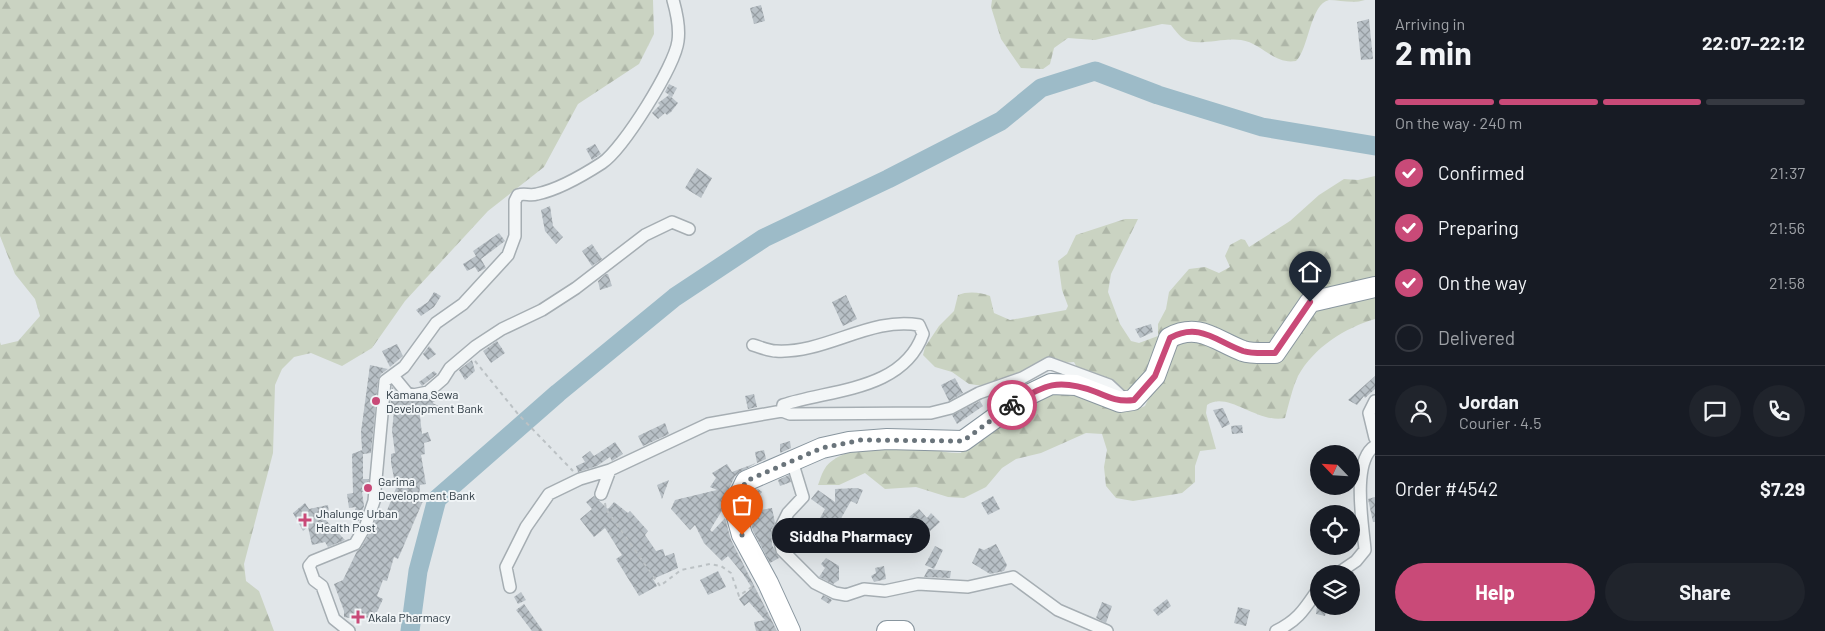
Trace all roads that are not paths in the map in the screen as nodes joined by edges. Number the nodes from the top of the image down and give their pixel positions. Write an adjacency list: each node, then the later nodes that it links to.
1 (673, 0): 5 (street)
2 (689, 229): 5 (street)
3 (1375, 287): 7 (highway)
4 (753, 345): 8 (street)
5 (393, 376): 17 (street)
6 (1375, 400): 9 (street)
7 (1126, 401): 8 (street); 11 (highway)
8 (782, 411): 12 (street)
9 (1375, 438)
10 (1375, 446): 14 (street)
11 (792, 461): 18 (highway); 21 (street)
12 (610, 470): 13 (street); 15 (street)
13 (601, 494)
14 (1350, 565)
15 (510, 587)
16 (1310, 602): 22 (street)
17 (349, 631)
18 (790, 631)
19 (887, 631): 20 (highway)
20 (904, 631)
21 (1107, 631)
22 (1276, 631)

